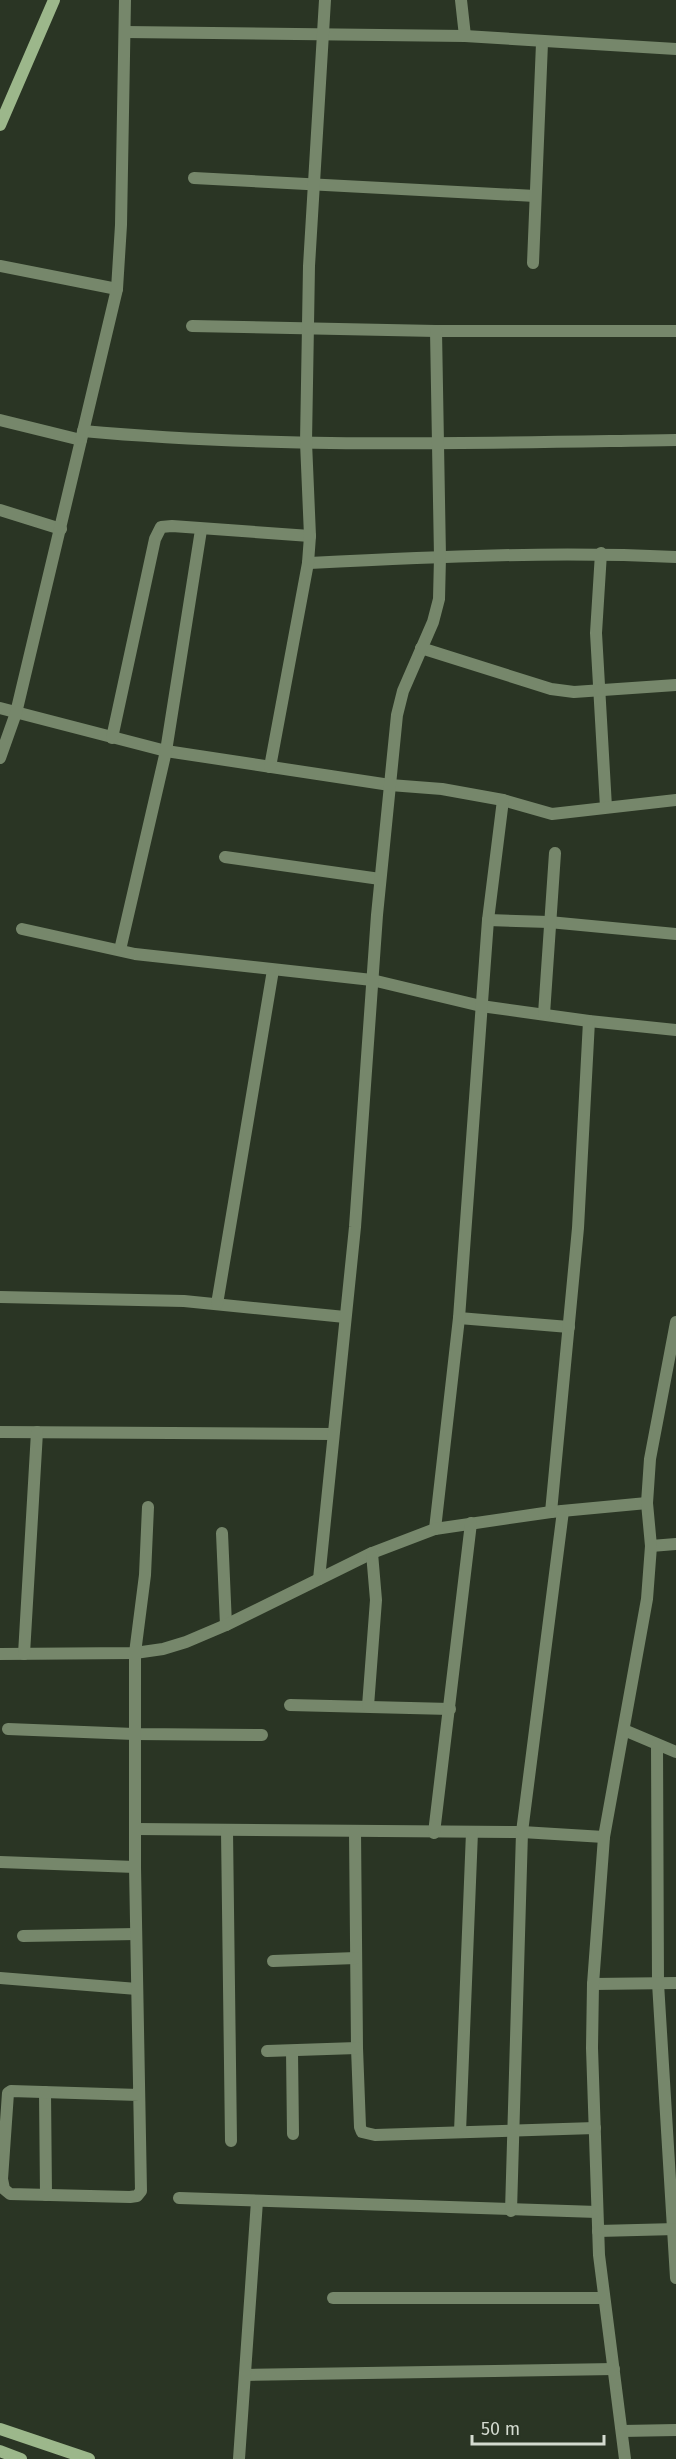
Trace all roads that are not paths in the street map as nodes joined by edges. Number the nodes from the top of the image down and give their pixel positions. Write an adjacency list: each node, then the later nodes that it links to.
1 (54, 0): 10 (street)
2 (125, 0): 5 (street)
3 (325, 0): 6 (street)
4 (460, 0): 7 (street)
5 (125, 32): 6 (street); 16 (street)
6 (324, 33): 7 (street); 12 (street)
7 (465, 36): 8 (street)
8 (542, 43): 9 (street); 13 (street)
9 (676, 49)
10 (0, 125)
11 (194, 178): 12 (street)
12 (314, 184): 13 (street); 18 (street)
13 (535, 196): 14 (street)
14 (533, 263)
15 (0, 266): 16 (street)
16 (117, 290): 22 (street)
17 (192, 326): 18 (street)
18 (309, 327): 19 (street); 24 (street)
19 (436, 331): 20 (street); 25 (street)
20 (676, 331)
21 (0, 420): 22 (street)
22 (82, 436): 24 (street); 27 (street)
23 (676, 440): 25 (street)
24 (306, 442): 25 (street); 29 (street)
25 (437, 443): 31 (street)
26 (0, 510): 27 (street)
27 (61, 528): 38 (street)
28 (201, 530): 29 (street); 39 (street); 40 (street)
29 (310, 536): 33 (street)
30 (601, 553): 31 (street); 32 (street); 36 (street)
31 (440, 557): 33 (street); 34 (street)
32 (676, 557)
33 (308, 563): 42 (street)
34 (421, 648): 36 (street); 43 (street)
35 (676, 685): 36 (street)
36 (600, 690): 46 (street)
37 (0, 708): 38 (street)
38 (16, 713): 39 (street); 41 (street)
39 (112, 738): 40 (street)
40 (166, 751): 42 (street); 54 (street)
41 (0, 758)
42 (270, 767): 43 (street)
43 (390, 784): 44 (street); 49 (street)
44 (503, 800): 46 (street); 50 (street)
45 (676, 800): 46 (street)
46 (606, 807)
47 (555, 853): 51 (street)
48 (225, 857): 49 (street)
49 (380, 879): 56 (street)
50 (488, 920): 51 (street); 57 (street)
51 (549, 922): 53 (street); 58 (street)
52 (22, 929): 54 (street)
53 (676, 934)
54 (120, 951): 55 (street)
55 (273, 970): 56 (street); 62 (street)
56 (372, 980): 57 (street); 63 (street)
57 (481, 1006): 58 (street); 64 (street)
58 (544, 1014): 59 (street)
59 (589, 1021): 60 (street); 66 (street)
60 (676, 1030)
61 (0, 1296): 62 (street)
62 (217, 1304): 63 (street)
63 (345, 1317): 69 (street)
64 (459, 1318): 66 (street); 74 (street)
65 (676, 1322): 70 (street)
66 (569, 1327): 72 (street)
67 (0, 1432): 68 (street)
68 (37, 1432): 69 (street); 83 (street)
69 (333, 1434): 79 (street)
70 (647, 1503): 72 (street); 77 (street)
71 (148, 1507): 81 (street)
72 (557, 1512): 73 (street); 97 (street)
73 (471, 1523): 74 (street); 86 (street)
74 (435, 1529): 78 (street)
75 (222, 1533): 80 (street)
76 (676, 1544): 77 (street)
77 (651, 1546): 88 (street)
78 (372, 1553): 79 (street); 85 (street)
79 (319, 1579): 80 (street)
80 (226, 1624): 81 (street)
81 (135, 1653): 83 (street); 89 (street)
82 (0, 1654): 83 (street)
83 (24, 1654)
84 (290, 1705): 85 (street)
85 (368, 1706): 86 (street)
86 (450, 1709): 98 (street)
87 (8, 1729): 89 (street)
88 (624, 1730): 91 (street); 99 (street)
89 (134, 1734): 90 (street); 93 (street)
90 (262, 1735)
91 (657, 1745): 92 (street); 107 (street)
92 (676, 1752)
93 (136, 1829): 94 (street); 101 (street)
94 (227, 1831): 95 (street); 120 (street)
95 (355, 1831): 98 (street); 104 (street)
96 (472, 1832): 97 (street); 98 (street); 118 (street)
97 (522, 1832): 99 (street); 117 (street)
98 (434, 1833)
99 (604, 1837): 109 (street)
100 (0, 1862): 101 (street)
101 (135, 1868): 102 (street)
102 (136, 1934): 103 (street); 110 (street)
103 (23, 1936)
104 (356, 1958): 105 (street); 111 (street)
105 (273, 1961)
106 (0, 1978): 110 (street)
107 (658, 1983): 108 (street); 109 (street); 126 (street)
108 (676, 1983)
109 (593, 1984): 116 (street)
110 (137, 1989): 115 (street)
111 (357, 2048): 113 (street); 118 (street)
112 (267, 2051): 113 (street)
113 (292, 2051): 119 (street)
114 (45, 2092): 115 (street); 121 (street); 121 (street)
115 (139, 2095): 121 (street)
116 (595, 2128): 117 (street); 125 (street)
117 (513, 2129): 118 (street); 124 (street)
118 (460, 2132)
119 (294, 2134)
120 (231, 2141)
121 (46, 2195)
122 (179, 2198): 123 (street)
123 (257, 2201): 124 (street); 132 (street)
124 (511, 2211): 125 (street)
125 (597, 2212): 127 (street)
126 (675, 2229): 127 (street); 128 (street)
127 (598, 2230): 130 (street)
128 (676, 2278)
129 (333, 2298): 130 (street)
130 (604, 2298): 131 (street)
131 (614, 2369): 132 (street); 135 (street)
132 (245, 2375): 139 (street)
133 (0, 2429): 138 (street)
134 (676, 2430): 135 (street)
135 (622, 2431): 140 (street)
136 (0, 2451): 137 (street)
137 (21, 2459)
138 (89, 2459)
139 (239, 2459)
140 (625, 2459)

